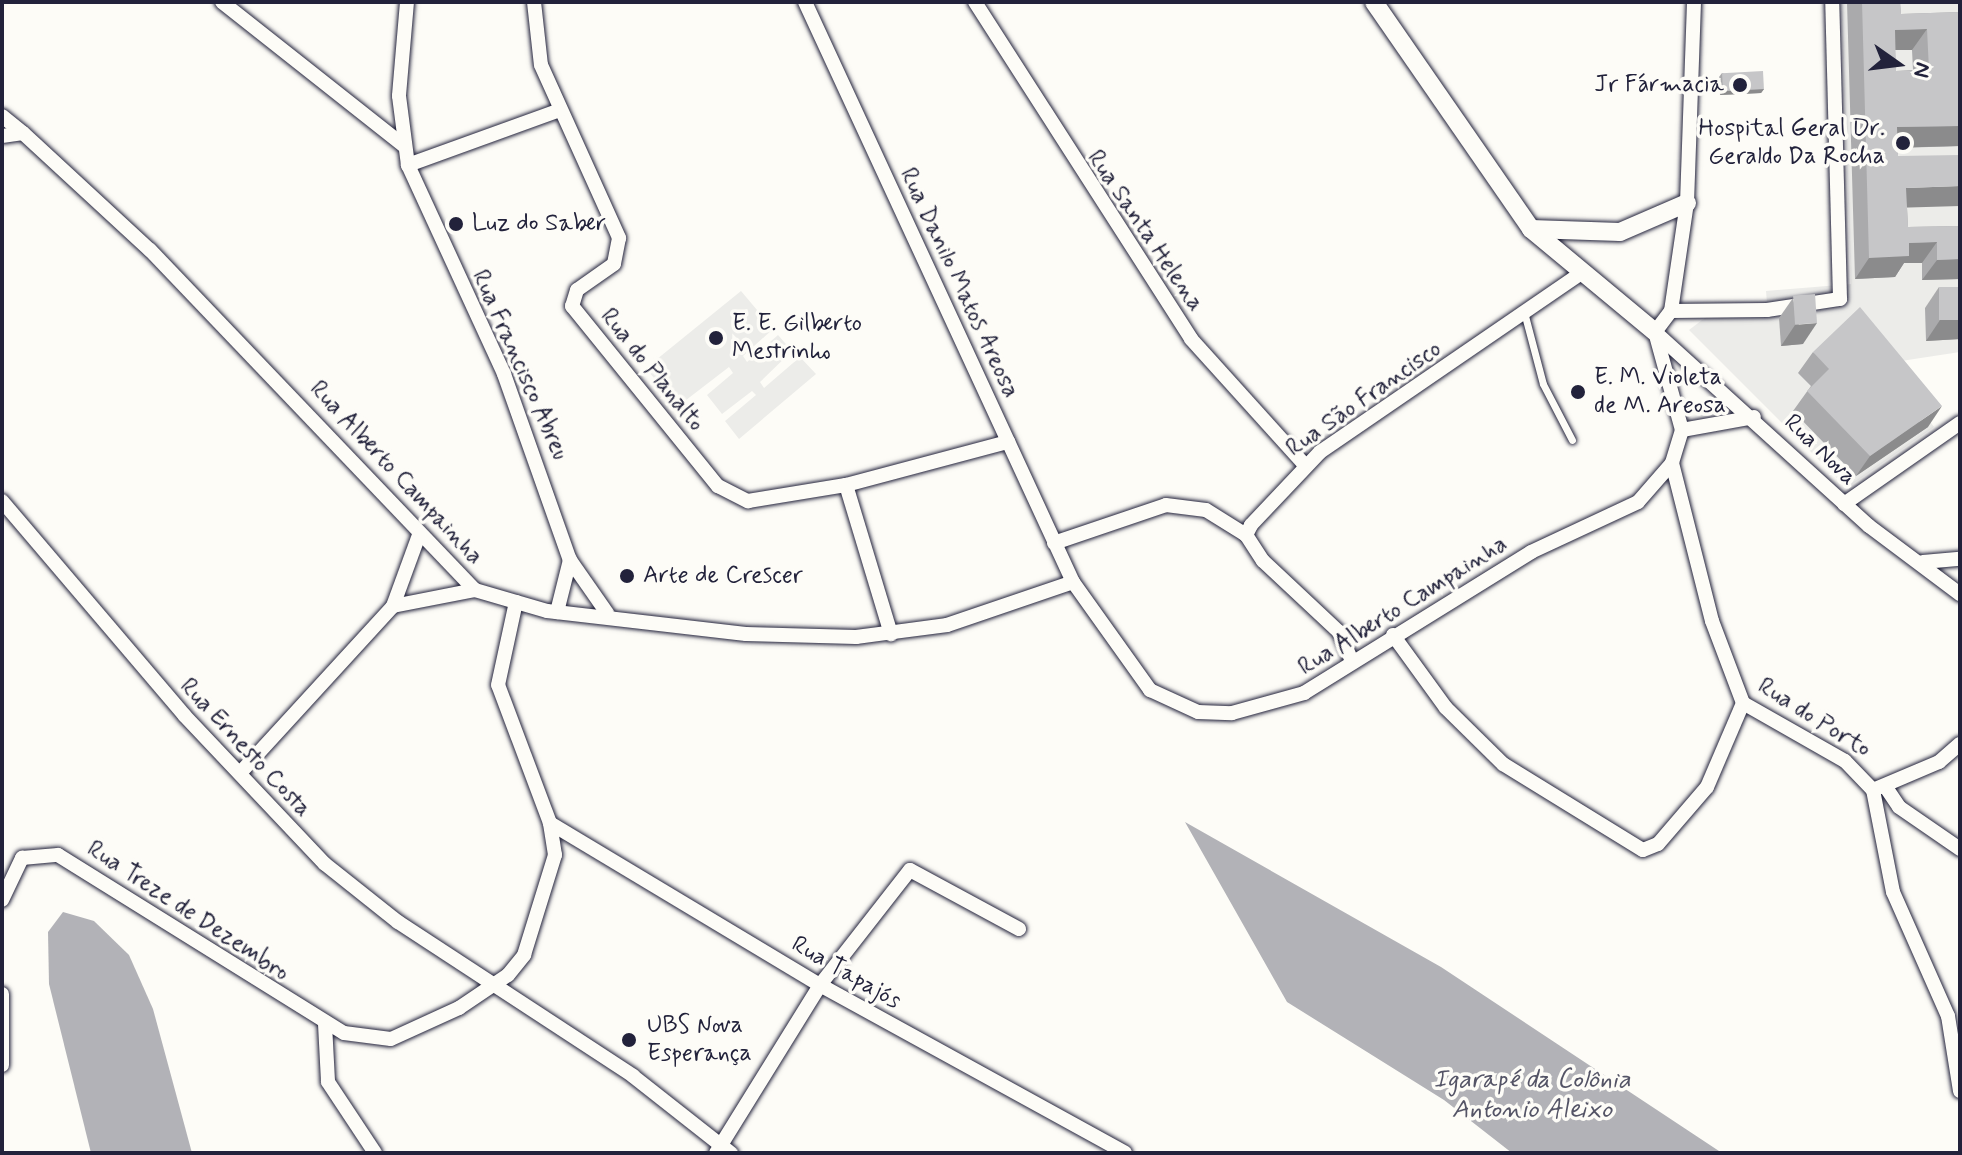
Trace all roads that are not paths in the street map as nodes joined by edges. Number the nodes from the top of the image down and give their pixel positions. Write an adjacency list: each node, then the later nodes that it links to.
1 (222, 2): 13 (street)
2 (407, 2): 13 (street, Rua Francisco Abreu)
3 (534, 2): 9 (street, Rua do Planalto)
4 (805, 2): 25 (street, Rua Danilo Matos Areosa)
5 (975, 2): 27 (street, Rua Santa Helena)
6 (1374, 2): 16 (street)
7 (1694, 2): 15 (street)
8 (1832, 2): 18 (street)
9 (560, 110): 14 (street); 28 (street, Rua do Planalto)
10 (2, 116): 11 (street, Rua Alberto Campainha)
11 (23, 133): 12 (street); 31 (street, Rua Alberto Campainha)
12 (2, 136)
13 (403, 145): 14 (street, Rua Francisco Abreu)
14 (408, 165): 35 (street, Rua Francisco Abreu)
15 (1687, 203): 16 (street); 18 (street)
16 (1531, 229): 17 (street)
17 (1580, 274): 19 (street, Rua São Francisco); 20 (street)
18 (1671, 311): 20 (street)
19 (1524, 312): 24 (lane); 27 (street, Rua São Francisco)
20 (1655, 332): 21 (street, Rua Nova); 23 (street)
21 (1754, 417): 23 (street); 30 (street, Rua Nova)
22 (1960, 423): 30 (street)
23 (1682, 430): 26 (street)
24 (1572, 440)
25 (1008, 442): 28 (street); 33 (street, Rua Danilo Matos Areosa)
26 (1672, 463): 45 (street, Rua Alberto Campainha); 47 (street, Rua do Porto)
27 (1304, 464): 32 (street, Rua São Francisco)
28 (846, 485): 44 (street)
29 (2, 501): 49 (street, Rua Ernesto Costa)
30 (1844, 504): 36 (street, Rua Nova)
31 (419, 535): 38 (street, Rua Alberto Campainha); 41 (street)
32 (1246, 535): 33 (street); 46 (street)
33 (1054, 543): 37 (street, Rua Danilo Matos Areosa)
34 (1960, 559): 36 (street)
35 (570, 560): 42 (street); 43 (street, Rua Francisco Abreu)
36 (1923, 562): 39 (street, Rua Nova)
37 (1073, 582): 44 (street, Rua Alberto Campainha); 46 (street, Rua Alberto Campainha)
38 (475, 590): 40 (street, Rua Alberto Campainha); 41 (street)
39 (1960, 594)
40 (516, 602): 42 (street, Rua Alberto Campainha); 51 (street)
41 (393, 606): 49 (street)
42 (557, 612): 43 (street, Rua Alberto Campainha)
43 (607, 613): 44 (street, Rua Alberto Campainha)
44 (891, 634)
45 (1393, 635): 46 (street, Rua Alberto Campainha); 47 (street)
46 (1352, 661)
47 (1743, 703): 50 (street, Rua do Porto)
48 (1960, 744): 50 (street)
49 (241, 772): 55 (street, Rua Ernesto Costa)
50 (1879, 788): 52 (street); 58 (street, Rua do Porto)
51 (550, 823): 55 (street); 56 (street, Rua Tapajós)
52 (1960, 849)
53 (2, 900): 59 (street, Rua Treze de Dezembro)
54 (1019, 929): 56 (street)
55 (494, 985): 59 (street); 62 (street, Rua Ernesto Costa)
56 (820, 985): 62 (street); 64 (street, Rua Tapajós)
57 (2, 994): 60 (street)
58 (1954, 1012): 61 (street, Rua do Porto)
59 (325, 1024): 63 (street)
60 (2, 1065)
61 (1960, 1091)
62 (722, 1150)
63 (375, 1153)
64 (1125, 1153)

